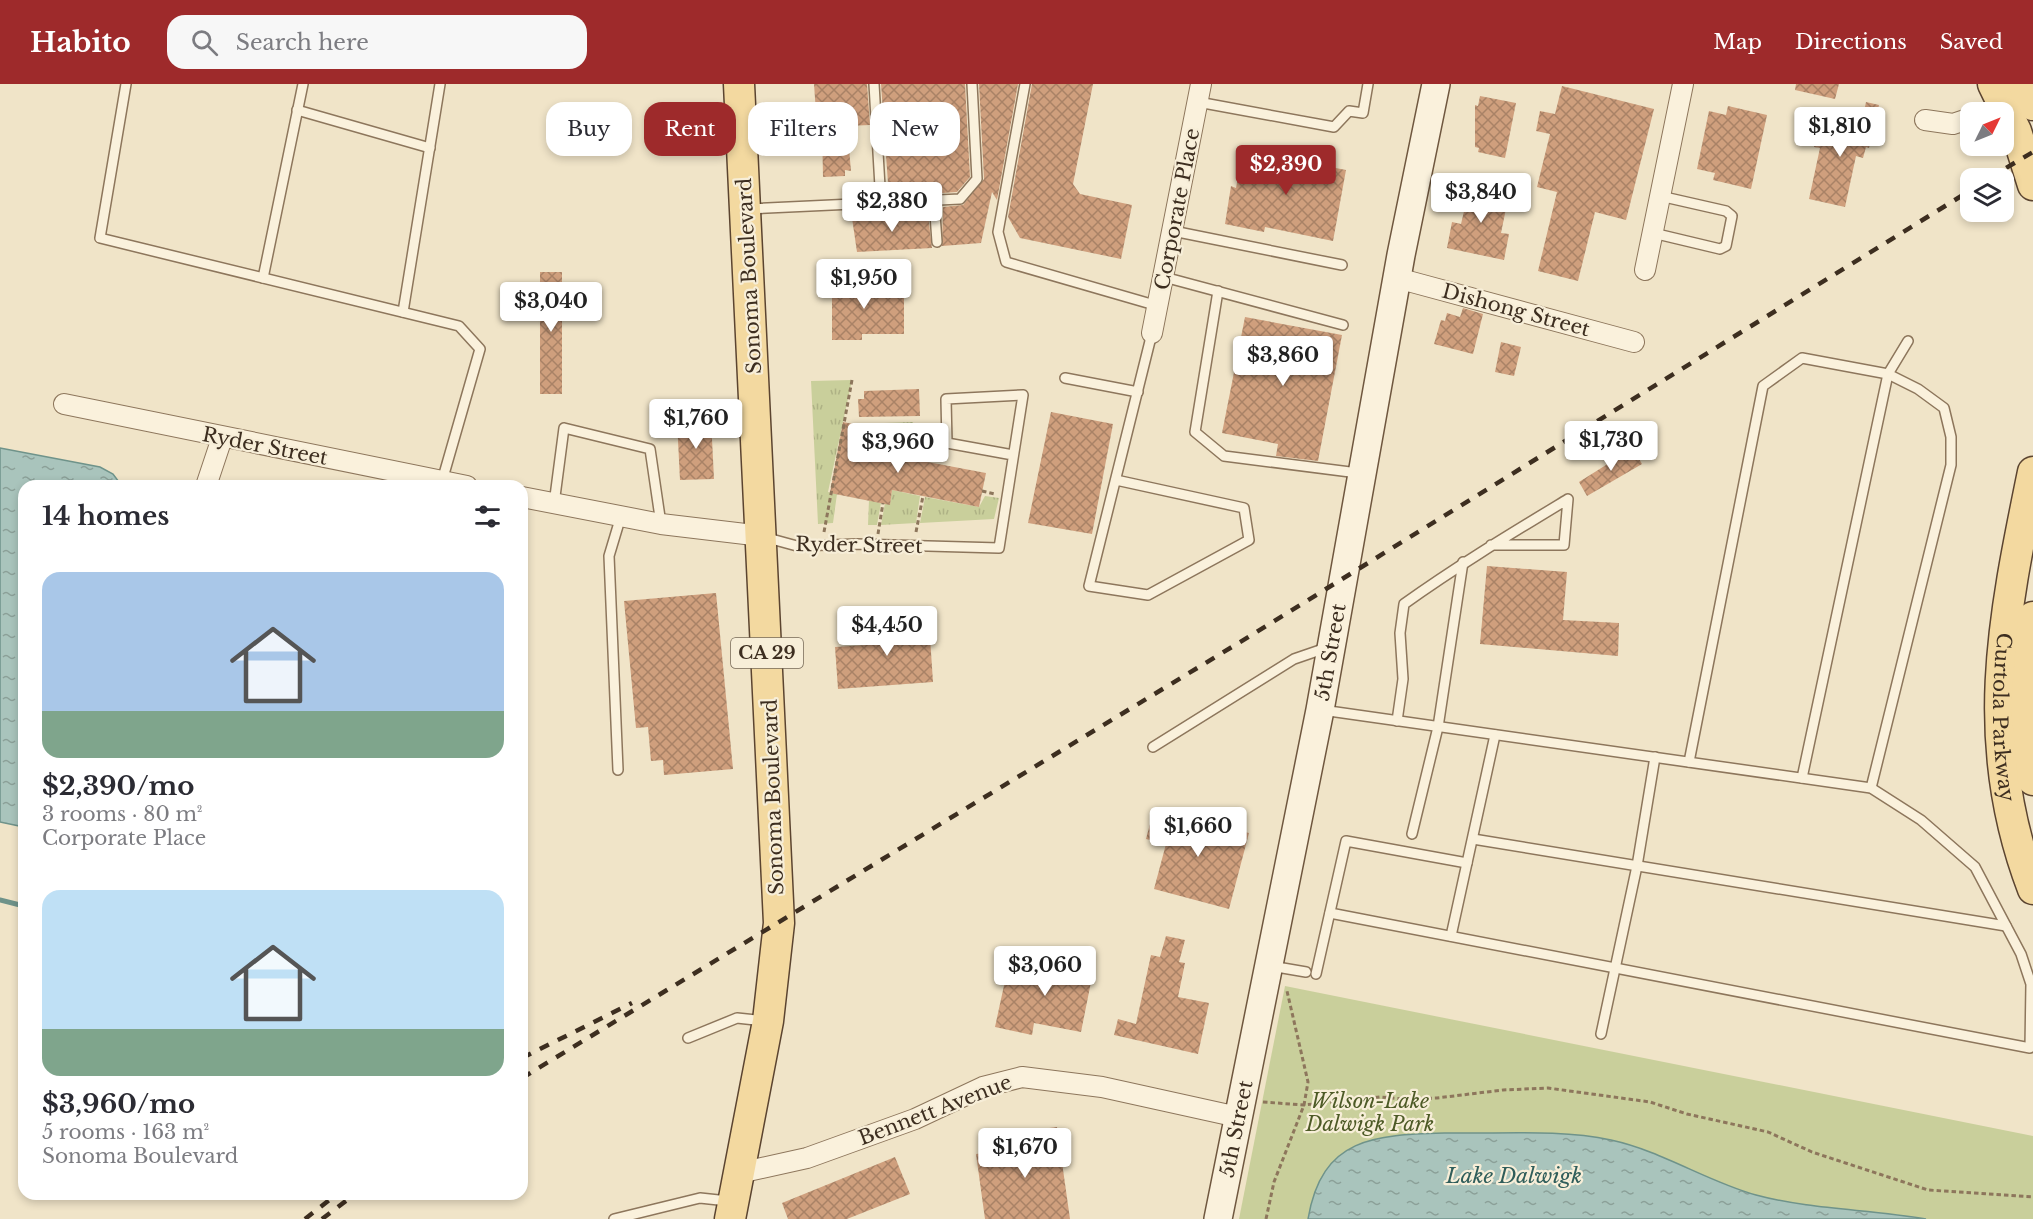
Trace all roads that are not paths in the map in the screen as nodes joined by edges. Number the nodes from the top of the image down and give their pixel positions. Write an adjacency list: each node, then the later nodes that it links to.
1 (126, 84): 28 (lane)
2 (303, 84): 13 (lane)
3 (440, 84): 16 (lane)
4 (740, 84): 21 (main road, Sonoma Boulevard / CA 29)
5 (874, 84): 20 (lane)
6 (972, 84): 19 (lane)
7 (1025, 84): 31 (lane)
8 (1368, 84): 11 (lane)
9 (1436, 84): 29 (street, 5th Street)
10 (1683, 84): 18 (street)
11 (1199, 93): 22 (street, Corporate Place)
12 (2015, 96): 17 (main road)
13 (297, 110): 16 (lane); 28 (lane)
14 (1925, 120): 15 (street)
15 (1960, 122)
16 (430, 148): 32 (lane)
17 (2033, 186)
18 (1660, 196): 23 (street); 23 (lane)
19 (934, 201): 20 (lane); 24 (lane)
20 (881, 204): 21 (lane)
21 (746, 209): 54 (main road, Sonoma Boulevard / CA 29)
22 (1173, 231): 25 (lane); 27 (street, Corporate Place)
23 (1653, 233): 26 (street)
24 (937, 242)
25 (1342, 265)
26 (1645, 270)
27 (1164, 277): 30 (lane); 31 (street, Corporate Place)
28 (262, 278): 32 (lane)
29 (1397, 278): 36 (street, Dishong Street); 44 (street, 5th Street)
30 (1218, 291): 33 (lane); 44 (lane)
31 (1159, 307): 34 (street, Corporate Place)
32 (403, 312): 48 (lane)
33 (1342, 325)
34 (1152, 333): 39 (lane)
35 (1908, 341): 37 (lane)
36 (1634, 342)
37 (1888, 374): 65 (lane); 67 (lane); 69 (lane)
38 (1065, 378): 39 (lane)
39 (1138, 392): 49 (lane)
40 (64, 404): 41 (street, Ryder Street)
41 (222, 438): 45 (street, Ryder Street); 46 (street)
42 (1013, 455): 42 (lane, Ryder Street); 54 (lane, Ryder Street)
43 (2033, 472): 74 (main road, Curtola Parkway)
44 (1363, 473): 58 (street, 5th Street)
45 (396, 479): 47 (street, Ryder Street)
46 (208, 480)
47 (419, 480)
48 (442, 480)
49 (1116, 480): 49 (lane)
50 (528, 498): 51 (street, Ryder Street)
51 (554, 504): 52 (street, Ryder Street); 53 (lane)
52 (621, 516): 53 (street, Ryder Street); 66 (lane)
53 (661, 524): 54 (street, Ryder Street)
54 (762, 536): 82 (main road, Sonoma Boulevard / CA 29)
55 (1491, 545): 55 (lane); 56 (lane)
56 (1463, 562): 60 (lane); 61 (lane)
57 (2033, 617): 68 (main road, Curtola Parkway)
58 (1331, 646): 59 (street, 5th Street); 63 (lane)
59 (1320, 710): 60 (lane); 78 (street, 5th Street)
60 (1397, 721): 61 (lane)
61 (1438, 727): 62 (lane); 70 (lane)
62 (1495, 735): 64 (lane); 71 (lane)
63 (1153, 747)
64 (1655, 757): 65 (lane); 73 (lane)
65 (1689, 762): 67 (lane)
66 (618, 770)
67 (1802, 778): 69 (lane)
68 (2033, 780)
69 (1871, 788): 76 (lane)
70 (1412, 834)
71 (1473, 839): 72 (lane); 73 (lane)
72 (1467, 863): 75 (lane); 77 (lane)
73 (1637, 866): 76 (lane); 79 (lane)
74 (2033, 889)
75 (1330, 913): 77 (lane); 81 (lane)
76 (2006, 926): 79 (lane)
77 (1451, 936): 79 (lane)
78 (1269, 965): 80 (lane); 85 (street, 5th Street)
79 (1615, 968): 83 (lane)
80 (1306, 972)
81 (1316, 974)
82 (768, 1021): 84 (lane); 86 (main road, Sonoma Boulevard / CA 29)
83 (1601, 1034)
84 (688, 1038)
85 (1240, 1109): 86 (street, Bennett Avenue); 89 (street, 5th Street)
86 (734, 1198): 87 (lane)
87 (652, 1215): 88 (lane)
88 (615, 1219)
89 (1218, 1219)

